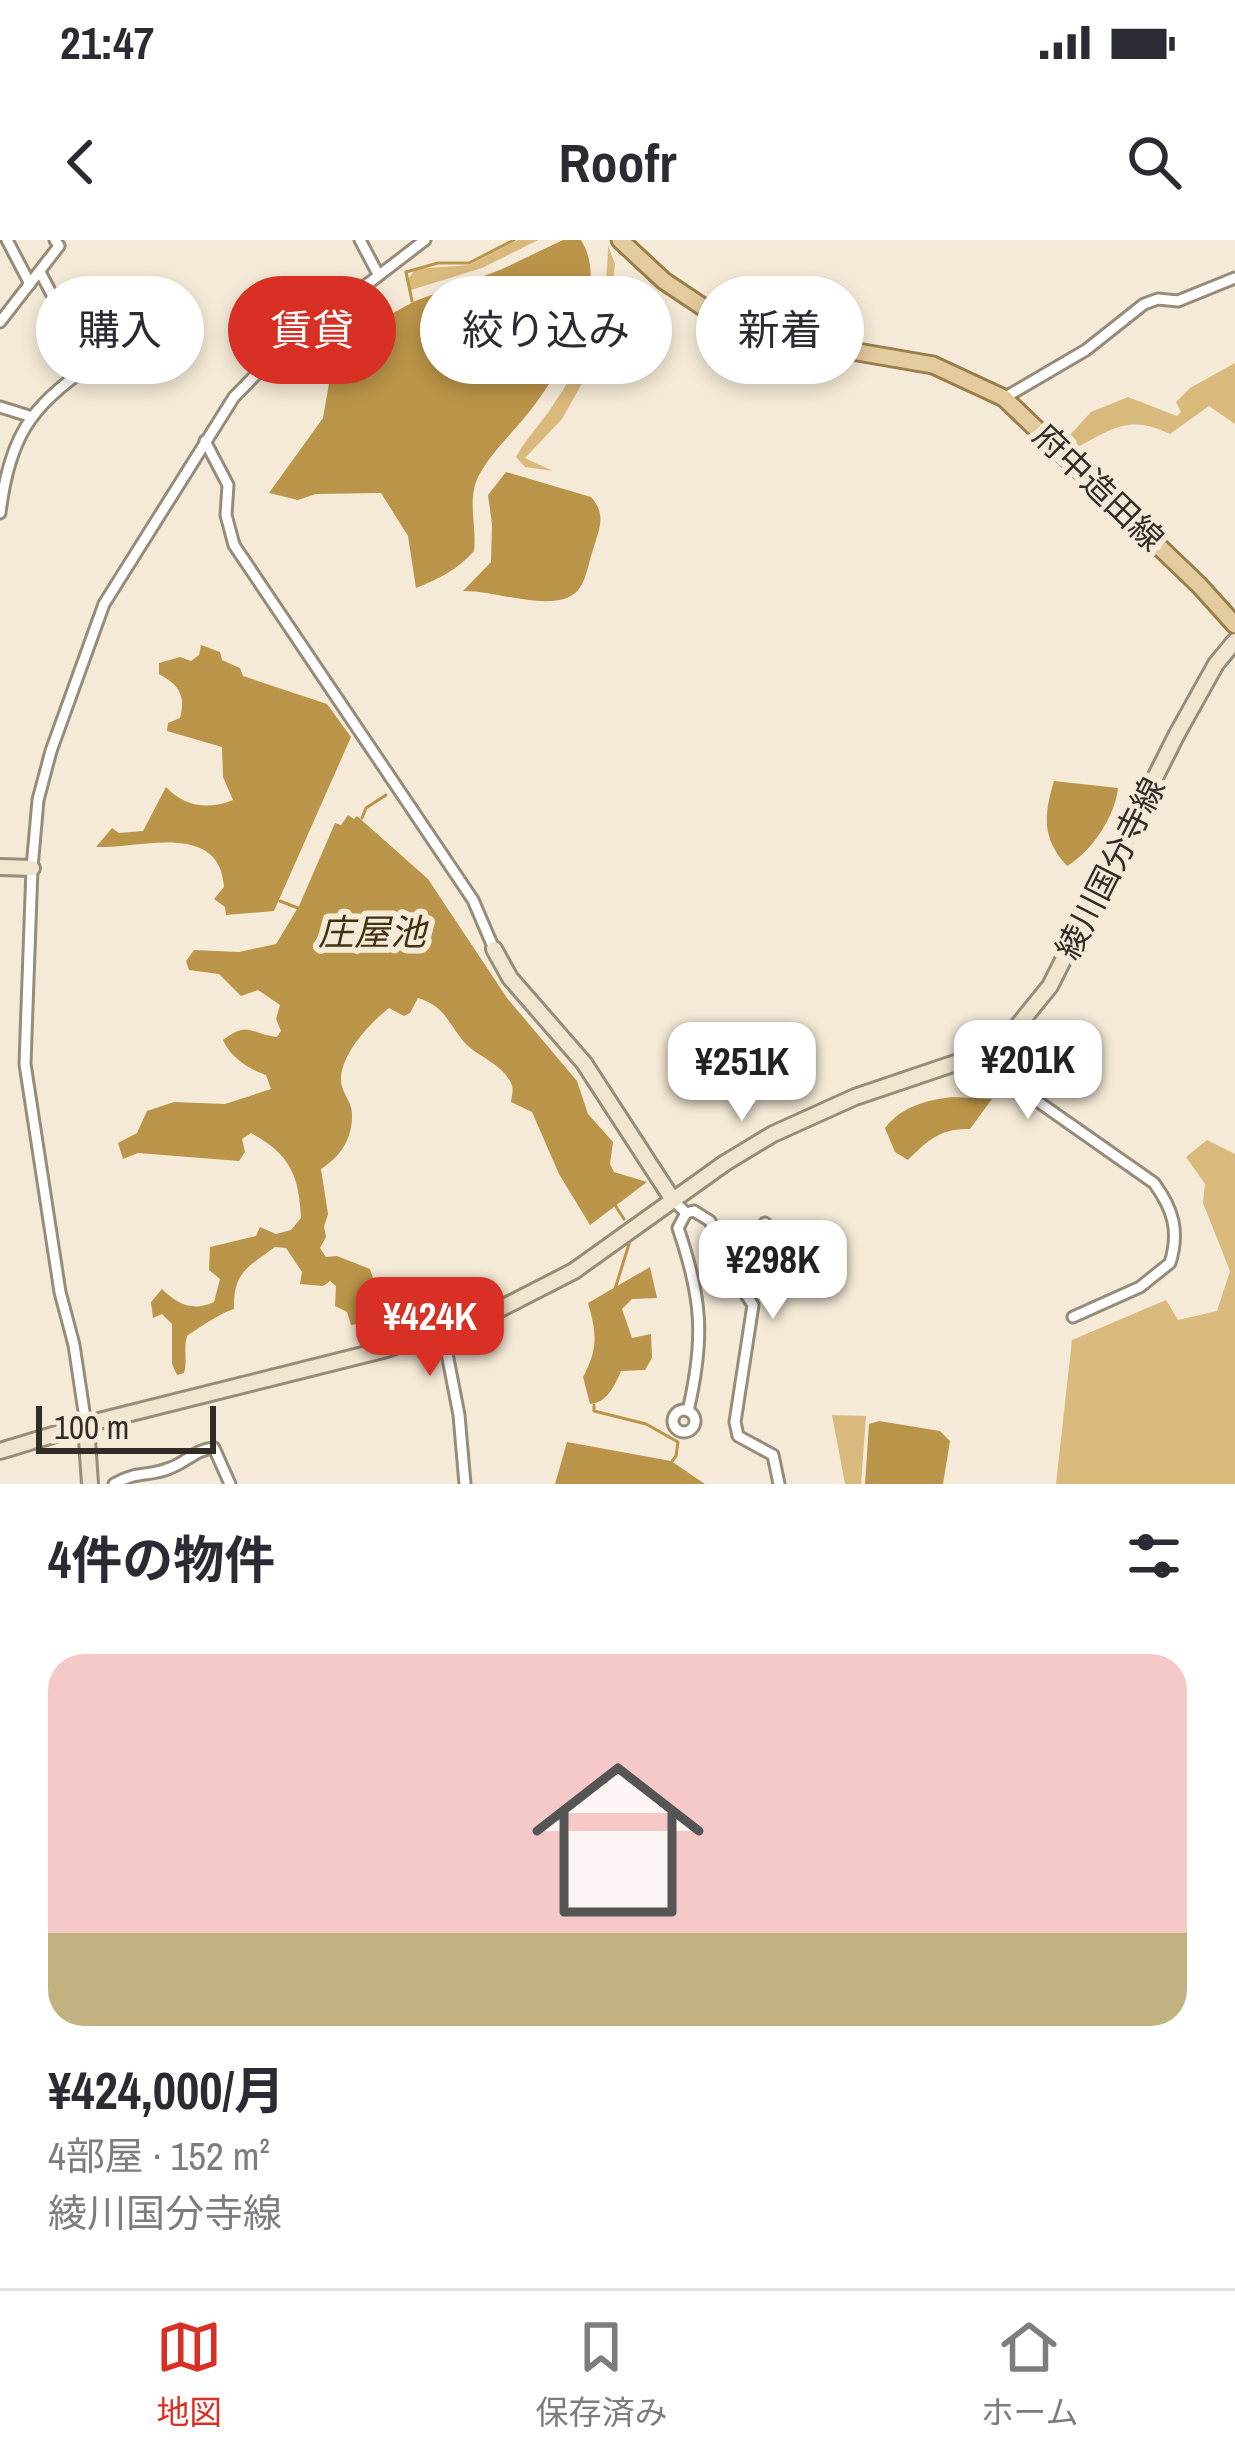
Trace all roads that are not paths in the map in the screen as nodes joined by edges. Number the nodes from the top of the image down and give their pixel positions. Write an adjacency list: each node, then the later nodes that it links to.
1 (7, 240): 9 (street)
2 (55, 240): 6 (street)
3 (360, 240): 7 (street)
4 (425, 240): 7 (street)
5 (620, 240): 11 (main road, 府中造田線)
6 (40, 272): 9 (street); 13 (street)
7 (378, 274): 14 (street)
8 (1235, 278): 11 (street)
9 (30, 284): 10 (street)
10 (0, 322)
11 (1004, 398): 16 (main road, 府中造田線)
12 (0, 407): 13 (street)
13 (29, 416): 15 (street)
14 (205, 441): 19 (street); 20 (street)
15 (0, 513)
16 (1235, 625)
17 (1235, 641): 21 (main road, 綾川国分寺線)
18 (0, 866): 19 (main road)
19 (32, 868): 29 (street)
20 (494, 949): 22 (main road)
21 (947, 1064): 22 (main road, 綾川国分寺線); 26 (street)
22 (673, 1200): 23 (street); 27 (main road, 綾川国分寺線)
23 (686, 1213): 25 (street); 28 (street)
24 (765, 1223): 25 (street)
25 (745, 1288): 35 (street)
26 (1073, 1317)
27 (443, 1333): 29 (main road, 綾川国分寺線); 34 (street)
28 (688, 1411)
29 (86, 1425): 30 (main road, 綾川国分寺線); 31 (main road)
30 (0, 1451)
31 (90, 1484)
32 (113, 1484): 33 (street)
33 (230, 1484)
34 (465, 1484)
35 (778, 1484)

